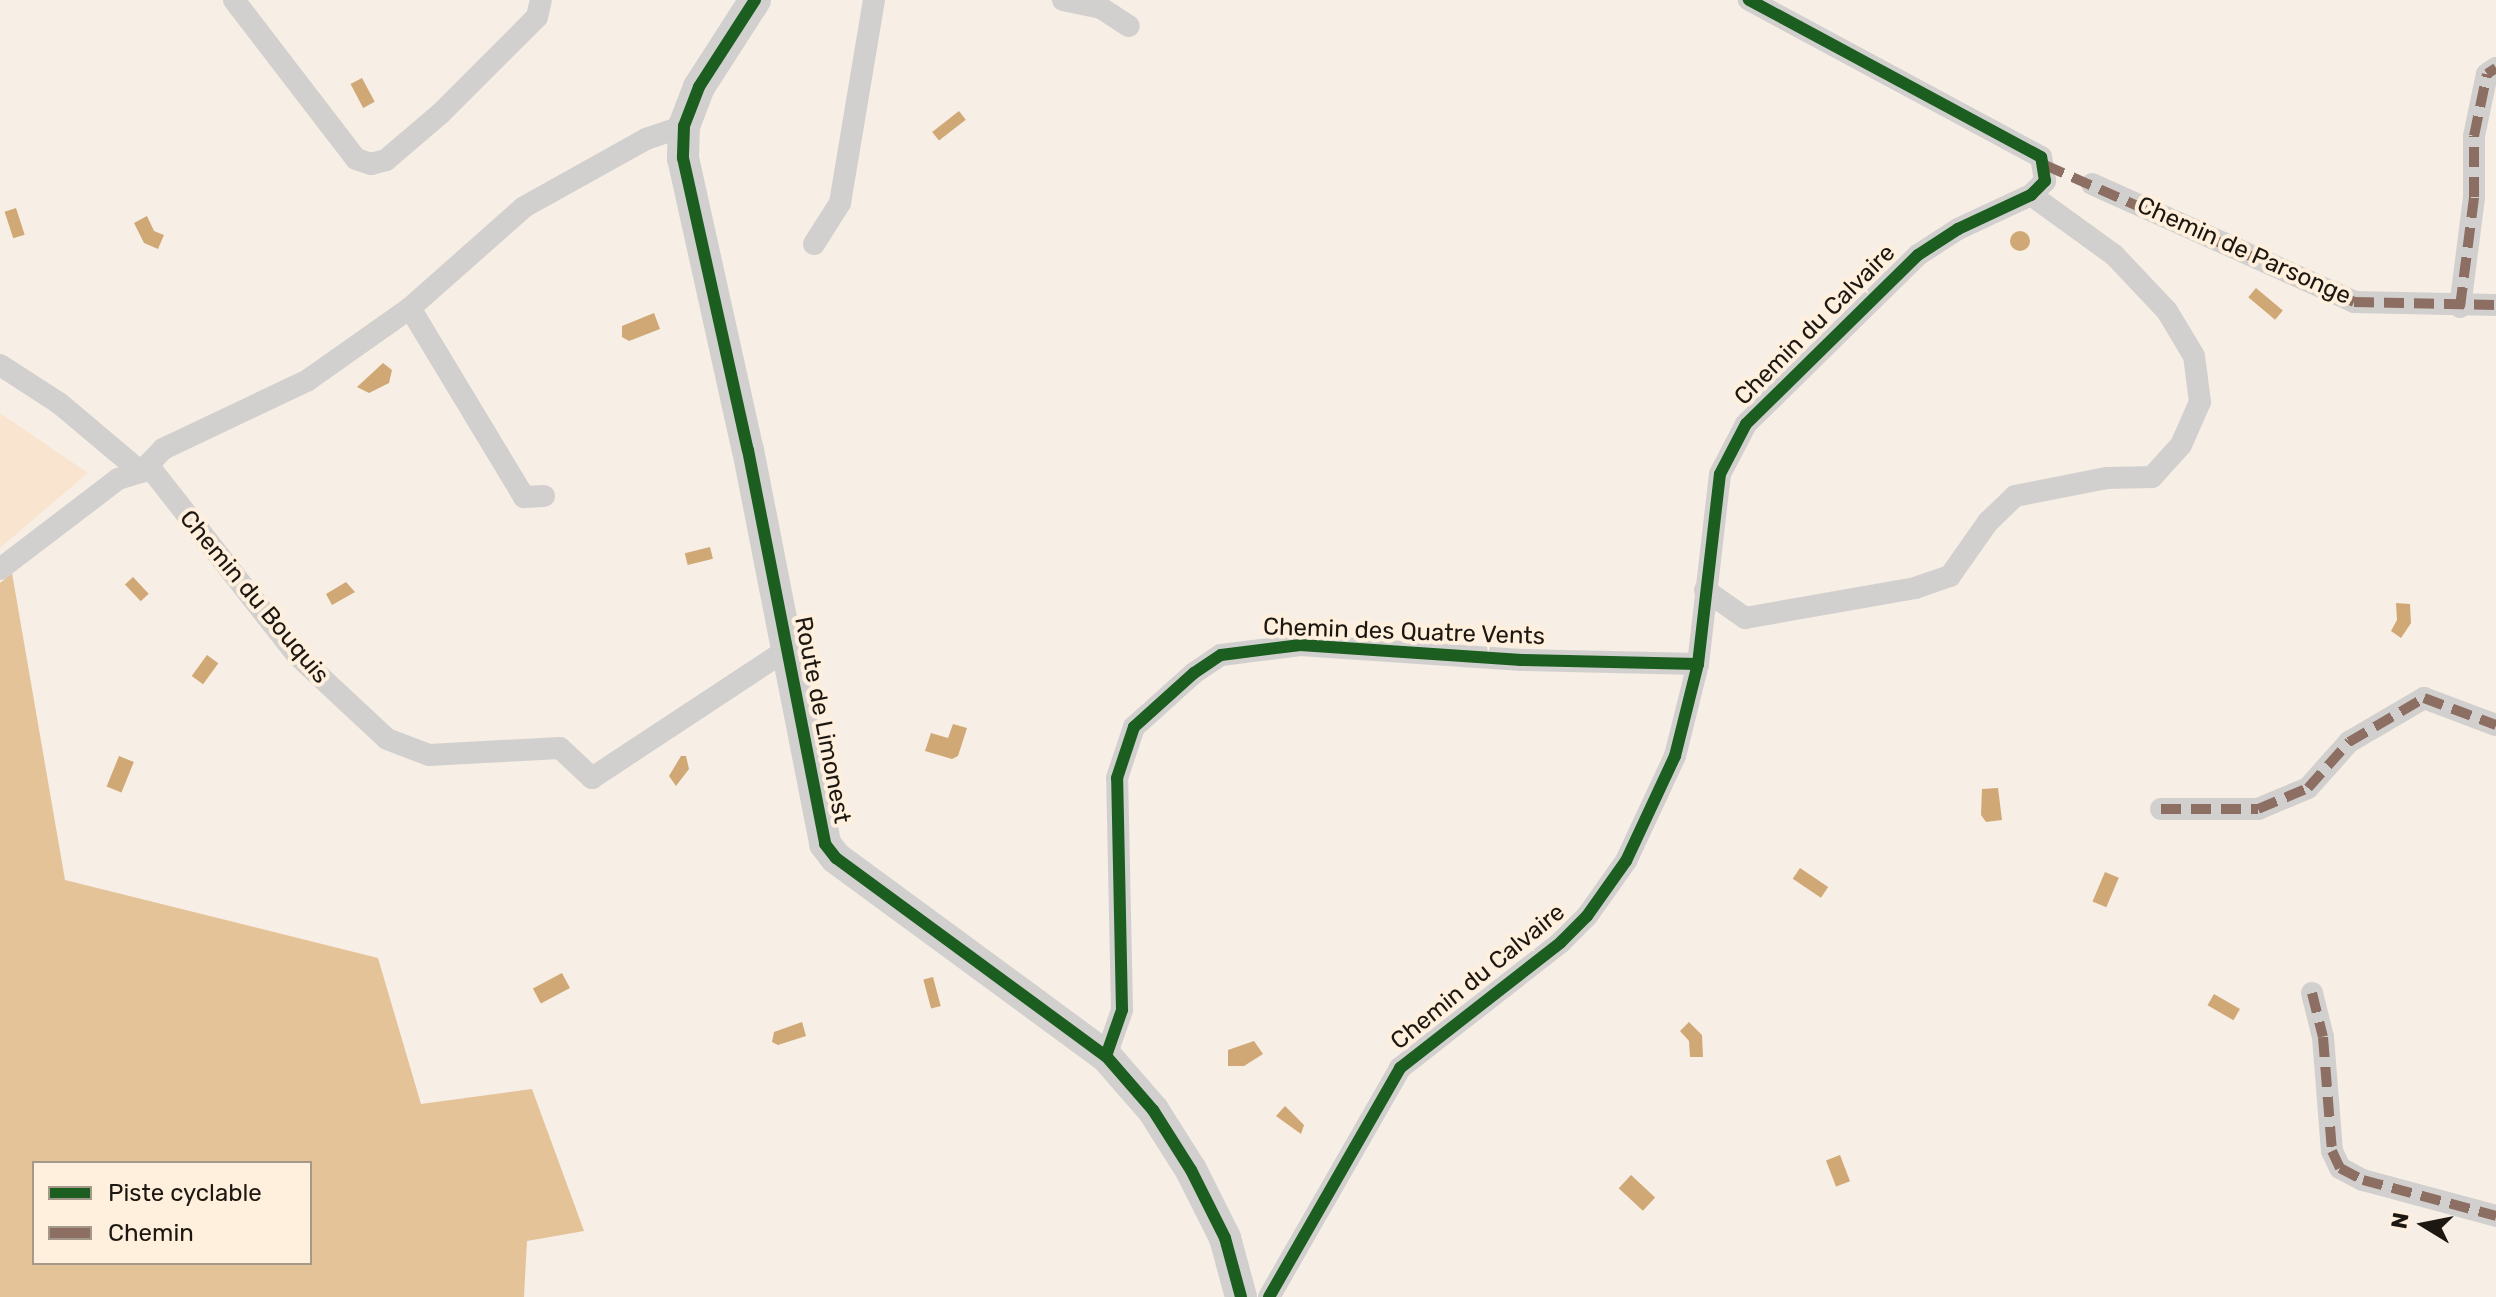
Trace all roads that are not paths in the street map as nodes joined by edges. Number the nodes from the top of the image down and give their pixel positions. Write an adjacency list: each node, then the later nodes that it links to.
1 (234, 0): 2 (street)
2 (541, 0)
3 (755, 0): 9 (street, Route de Limonest)
4 (874, 0): 12 (street)
5 (1063, 0): 7 (street)
6 (1749, 0): 11 (street)
7 (1129, 26)
8 (2496, 68): 14 (street)
9 (684, 126): 15 (street); 21 (street, Route de Limonest)
10 (2092, 184): 14 (street, Chemin de Parsonge)
11 (2031, 195): 20 (street, Chemin du Calvaire); 20 (street)
12 (814, 244)
13 (2496, 305): 14 (street, Chemin de Parsonge)
14 (2460, 307)
15 (410, 308): 17 (street); 18 (street)
16 (0, 365): 17 (street, Chemin du Bouquis)
17 (144, 469): 19 (street); 21 (street, Chemin du Bouquis)
18 (544, 496)
19 (0, 569)
20 (1705, 590): 22 (street, Chemin du Calvaire)
21 (786, 650): 26 (street, Route de Limonest)
22 (1698, 664): 26 (street, Chemin des Quatre Vents); 29 (street, Chemin du Calvaire)
23 (2496, 725): 24 (street)
24 (2161, 809)
25 (2312, 993): 27 (street)
26 (1106, 1056): 28 (street, Route de Limonest)
27 (2496, 1216)
28 (1241, 1297)
29 (1269, 1297)

